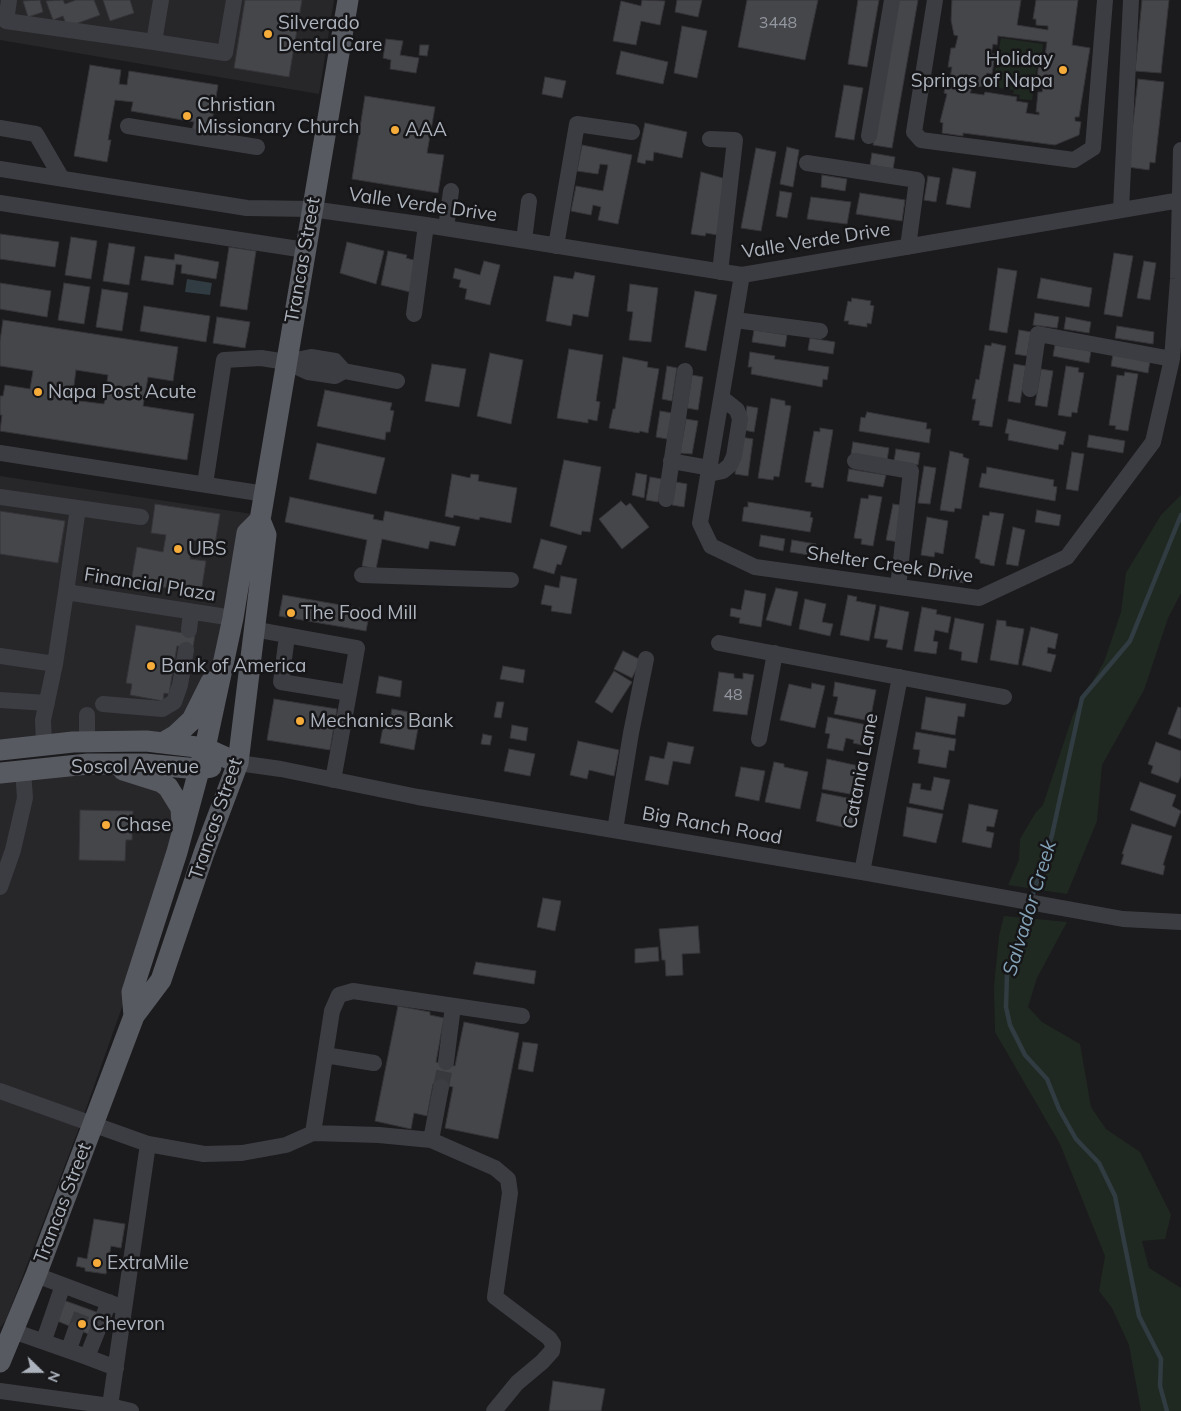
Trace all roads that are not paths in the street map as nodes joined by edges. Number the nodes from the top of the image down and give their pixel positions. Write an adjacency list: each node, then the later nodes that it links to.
1 (10, 0): 9 (street)
2 (162, 0): 9 (street)
3 (234, 0): 9 (street)
4 (348, 0): 24 (main road, Trancas Street)
5 (892, 0): 13 (street)
6 (935, 0): 7 (street)
7 (1105, 0)
8 (1131, 0): 25 (street)
9 (154, 42)
10 (128, 126): 15 (street)
11 (0, 128): 19 (street)
12 (632, 132): 29 (street)
13 (869, 136)
14 (710, 139): 32 (street)
15 (257, 148)
16 (1181, 150): 21 (street, Shelter Creek Drive)
17 (807, 163): 30 (street)
18 (0, 169): 19 (street, Valle Verde Drive)
19 (61, 177): 24 (street, Valle Verde Drive)
20 (451, 190): 27 (street)
21 (1180, 200): 25 (street, Valle Verde Drive); 37 (street, Shelter Creek Drive)
22 (529, 201): 28 (street)
23 (0, 203): 31 (street)
24 (311, 209): 26 (street, Valle Verde Drive); 31 (main road, Trancas Street)
25 (1121, 210): 30 (street, Valle Verde Drive)
26 (426, 225): 27 (street, Valle Verde Drive); 34 (street)
27 (446, 228): 28 (street, Valle Verde Drive)
28 (524, 240): 29 (street, Valle Verde Drive)
29 (556, 246): 32 (street, Valle Verde Drive)
30 (908, 247): 33 (street, Valle Verde Drive)
31 (305, 250): 38 (main road, Trancas Street)
32 (720, 272): 33 (street, Valle Verde Drive)
33 (742, 275): 35 (street, Shelter Creek Drive)
34 (414, 314)
35 (735, 320): 36 (street); 45 (street, Shelter Creek Drive)
36 (820, 331)
37 (1172, 359): 41 (street); 55 (street, Shelter Creek Drive)
38 (286, 362): 40 (street); 46 (street); 47 (main road, Trancas Street)
39 (685, 371): 43 (street)
40 (397, 381)
41 (1030, 389)
42 (0, 453): 46 (street)
43 (671, 461): 45 (street); 49 (street)
44 (855, 462): 55 (street)
45 (709, 471): 55 (street, Shelter Creek Drive)
46 (205, 484): 47 (street)
47 (266, 494): 52 (main road, Trancas Street)
48 (0, 496): 50 (street)
49 (666, 500)
50 (78, 508): 51 (street); 56 (street)
51 (141, 518)
52 (260, 520): 58 (main road, Trancas Street); 59 (main road, Trancas Street)
53 (362, 575): 54 (street)
54 (511, 580)
55 (898, 587)
56 (66, 592): 57 (street, Financial Plaza); 67 (street, Financial Plaza)
57 (192, 612): 58 (street, Financial Plaza); 60 (street)
58 (233, 618): 77 (main road); 79 (main road, Trancas Street)
59 (253, 629): 61 (street); 83 (main road, Trancas Street)
60 (189, 630)
61 (287, 636): 69 (street); 69 (street)
62 (719, 643): 64 (street)
63 (186, 650): 73 (street)
64 (775, 654): 68 (street); 75 (street)
65 (0, 656): 67 (street)
66 (646, 659): 88 (street)
67 (55, 664): 72 (street, Financial Plaza)
68 (900, 677): 70 (street); 90 (street, Catania Lane)
69 (349, 693): 87 (street)
70 (1004, 696)
71 (0, 700): 72 (street)
72 (47, 703): 78 (street, Financial Plaza)
73 (103, 704)
74 (87, 715): 76 (street)
75 (759, 739)
76 (87, 741): 77 (main road, Soscol Avenue); 78 (main road, Soscol Avenue)
77 (164, 742): 79 (main road, Soscol Avenue)
78 (44, 744): 80 (main road, Soscol Avenue); 81 (main road)
79 (205, 748): 83 (main road, Soscol Avenue); 84 (main road, Trancas Street)
80 (0, 750)
81 (0, 763)
82 (102, 763): 84 (main road, Soscol Avenue); 85 (main road, Soscol Avenue); 89 (main road)
83 (238, 763): 84 (main road, Soscol Avenue); 87 (street, Big Ranch Road); 94 (main road, Trancas Street)
84 (198, 769): 89 (main road, Trancas Street)
85 (23, 770): 86 (main road, Soscol Avenue); 91 (street)
86 (0, 773)
87 (333, 780): 88 (street, Big Ranch Road)
88 (615, 830): 90 (street, Big Ranch Road)
89 (177, 852): 94 (main road, Trancas Street)
90 (862, 872): 92 (street, Big Ranch Road)
91 (0, 887)
92 (1181, 922)
93 (453, 1006): 95 (street); 96 (street); 97 (street)
94 (134, 1016): 101 (main road, Trancas Street)
95 (522, 1016)
96 (325, 1055): 98 (street); 102 (street)
97 (446, 1062)
98 (374, 1063)
99 (441, 1087): 103 (street)
100 (0, 1091): 101 (street)
101 (87, 1121): 104 (street); 105 (main road, Trancas Street)
102 (313, 1133): 103 (street); 104 (street)
103 (431, 1140): 118 (street)
104 (148, 1144): 107 (street)
105 (36, 1275): 106 (street); 109 (main road, Trancas Street)
106 (63, 1285): 107 (street); 110 (street)
107 (117, 1305): 112 (street); 114 (street)
108 (76, 1329): 111 (street)
109 (13, 1331): 110 (street); 113 (main road, Trancas Street)
110 (44, 1340): 111 (street)
111 (68, 1349): 112 (street)
112 (87, 1356): 114 (street)
113 (0, 1362)
114 (116, 1368): 116 (street)
115 (0, 1391): 116 (street)
116 (110, 1406): 117 (street)
117 (131, 1411)
118 (494, 1411)

